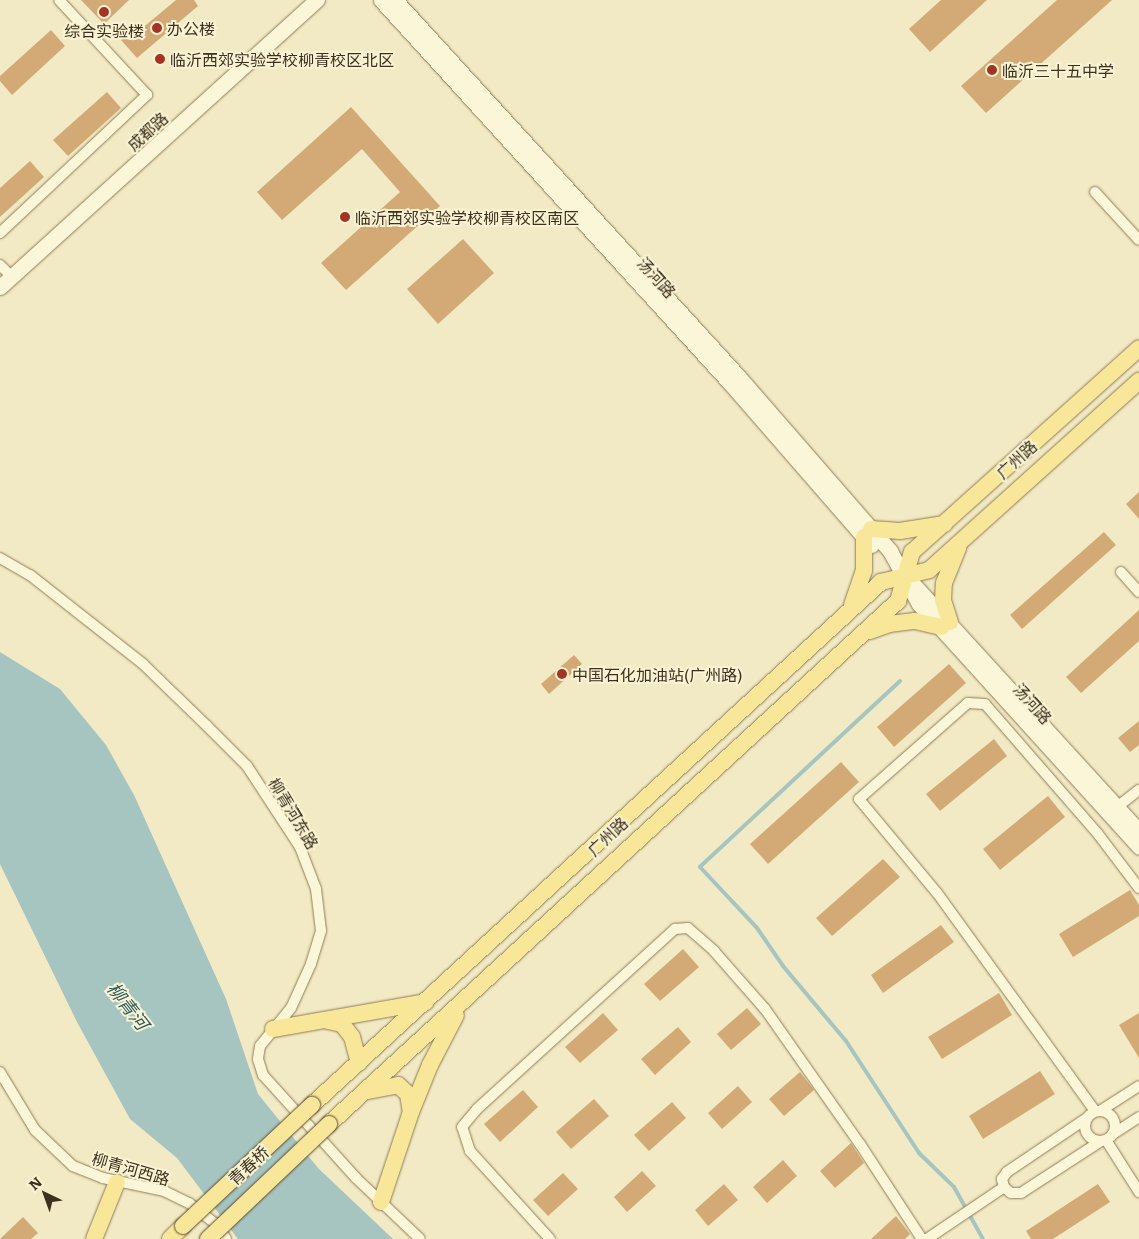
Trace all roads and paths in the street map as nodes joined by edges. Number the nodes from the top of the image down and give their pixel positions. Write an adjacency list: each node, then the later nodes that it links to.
1 (59, 0): 7 (street)
2 (303, 0): 9 (street, 成都路)
3 (317, 0): 9 (street, 成都路)
4 (381, 0): 14 (street, 汤河路)
5 (395, 0): 14 (street, 汤河路)
6 (1095, 192): 8 (street)
7 (0, 233)
8 (1139, 240)
9 (4, 272): 10 (street, 成都路)
10 (0, 287)
11 (1139, 348): 13 (main road, 广州路)
12 (1139, 382): 15 (main road, 广州路)
13 (944, 524): 14 (main road); 18 (main road, 广州路)
14 (867, 533): 18 (street, 汤河路); 20 (main road)
15 (960, 542): 18 (main road, 广州路); 21 (main road)
16 (0, 558): 31 (street, 柳青河东路)
17 (1121, 572): 19 (street)
18 (907, 578): 20 (main road, 广州路); 21 (street, 汤河路); 22 (main road, 广州路)
19 (1139, 592)
20 (848, 613): 28 (main road, 广州路)
21 (946, 625): 22 (main road); 24 (street, 汤河路); 26 (street, 汤河路)
22 (861, 635): 29 (main road, 广州路)
23 (1139, 790): 24 (street)
24 (1117, 807): 25 (street, 汤河路)
25 (1139, 831)
26 (1139, 847)
27 (1139, 888): 37 (street)
28 (426, 1002): 30 (main road); 32 (main road, 广州路)
29 (462, 1004): 35 (main road, 广州路); 38 (main road)
30 (328, 1021): 31 (main road); 32 (main road)
31 (273, 1029): 46 (street, 柳青河东路)
32 (358, 1063): 36 (main road, 广州路)
33 (0, 1072): 43 (street, 柳青河西路)
34 (1139, 1086): 37 (street)
35 (364, 1093): 38 (main road); 41 (main road, 广州路)
36 (312, 1105): 48 (main road, 青春桥, bridge)
37 (1098, 1111): 40 (street); 42 (street)
38 (411, 1112): 46 (main road)
39 (1139, 1117): 42 (street)
40 (1087, 1118): 42 (street); 44 (street)
41 (329, 1124): 49 (main road, 青春桥, bridge)
42 (1107, 1138): 44 (street); 45 (street)
43 (117, 1182): 47 (main road); 50 (street, 柳青河西路)
44 (1004, 1187): 54 (street)
45 (1139, 1192)
46 (381, 1202): 51 (street, 柳青河东路)
47 (94, 1239)
48 (170, 1239)
49 (208, 1239)
50 (226, 1239)
51 (420, 1239)
52 (550, 1239): 53 (street)
53 (922, 1239)
54 (927, 1239)

